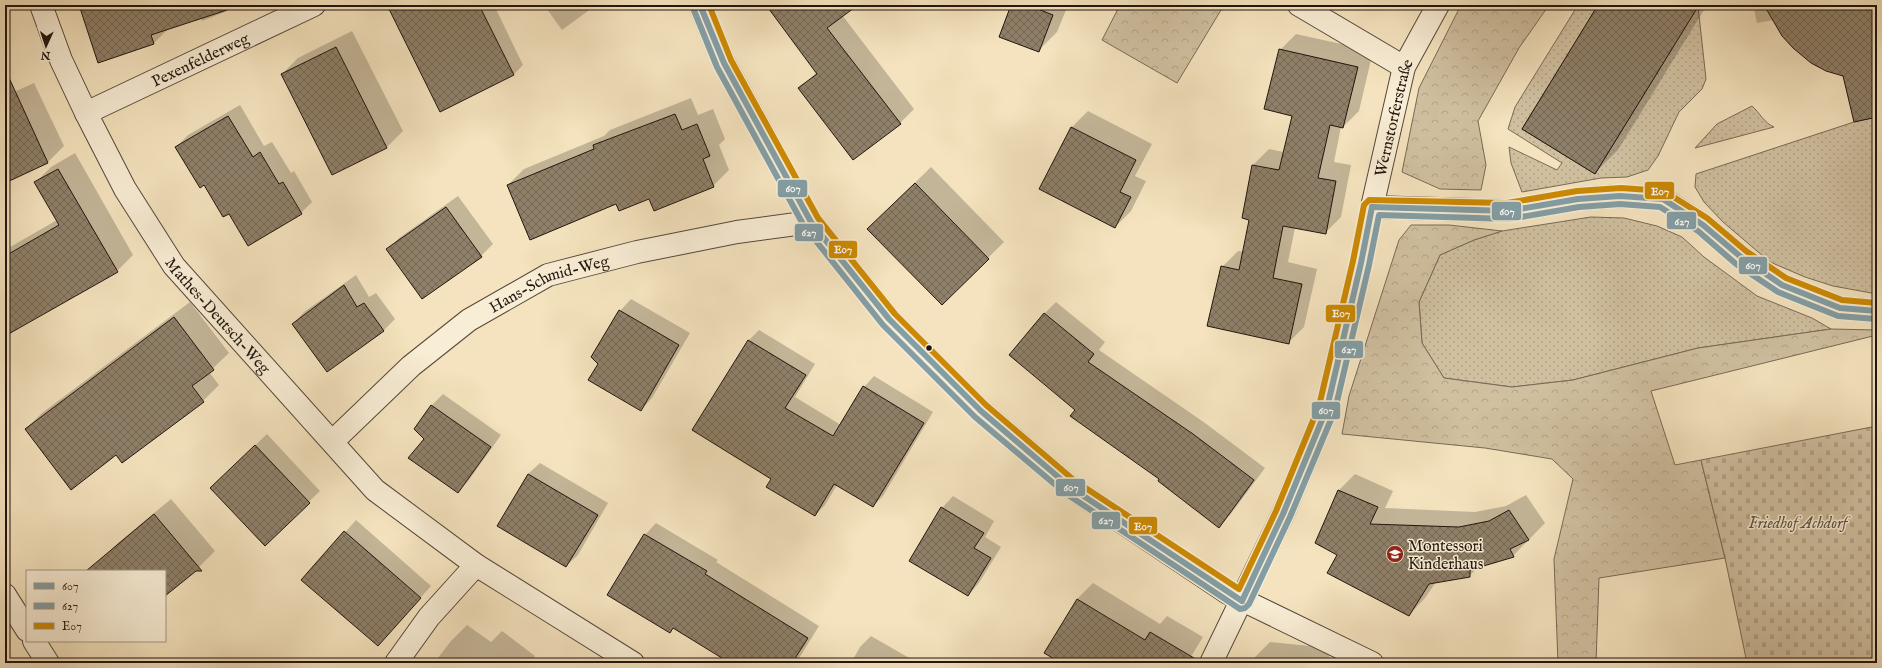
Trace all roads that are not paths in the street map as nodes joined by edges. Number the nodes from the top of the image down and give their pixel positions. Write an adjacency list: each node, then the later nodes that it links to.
1 (41, 5): 7 (street, Mathes-Deutsch-Weg)
2 (314, 5): 7 (street, Pexenfelderweg)
3 (700, 5): 9 (street)
4 (1299, 5): 6 (street)
5 (1438, 5): 6 (street, Wernstorferstraße)
6 (1404, 67): 8 (street, Wernstorferstraße)
7 (86, 113): 11 (street, Mathes-Deutsch-Weg)
8 (1372, 207): 10 (street); 14 (street, Wernstorferstraße)
9 (811, 222): 11 (street, Hans-Schmid-Weg); 14 (street)
10 (1877, 311)
11 (333, 441): 12 (street, Mathes-Deutsch-Weg)
12 (476, 565): 18 (street); 19 (street, Mathes-Deutsch-Weg)
13 (5, 595): 15 (street)
14 (1242, 600): 20 (street, Wernstorferstraße); 21 (street)
15 (26, 628)
16 (35, 642): 17 (street)
17 (48, 663)
18 (396, 663)
19 (634, 663)
20 (1211, 663)
21 (1372, 663)

